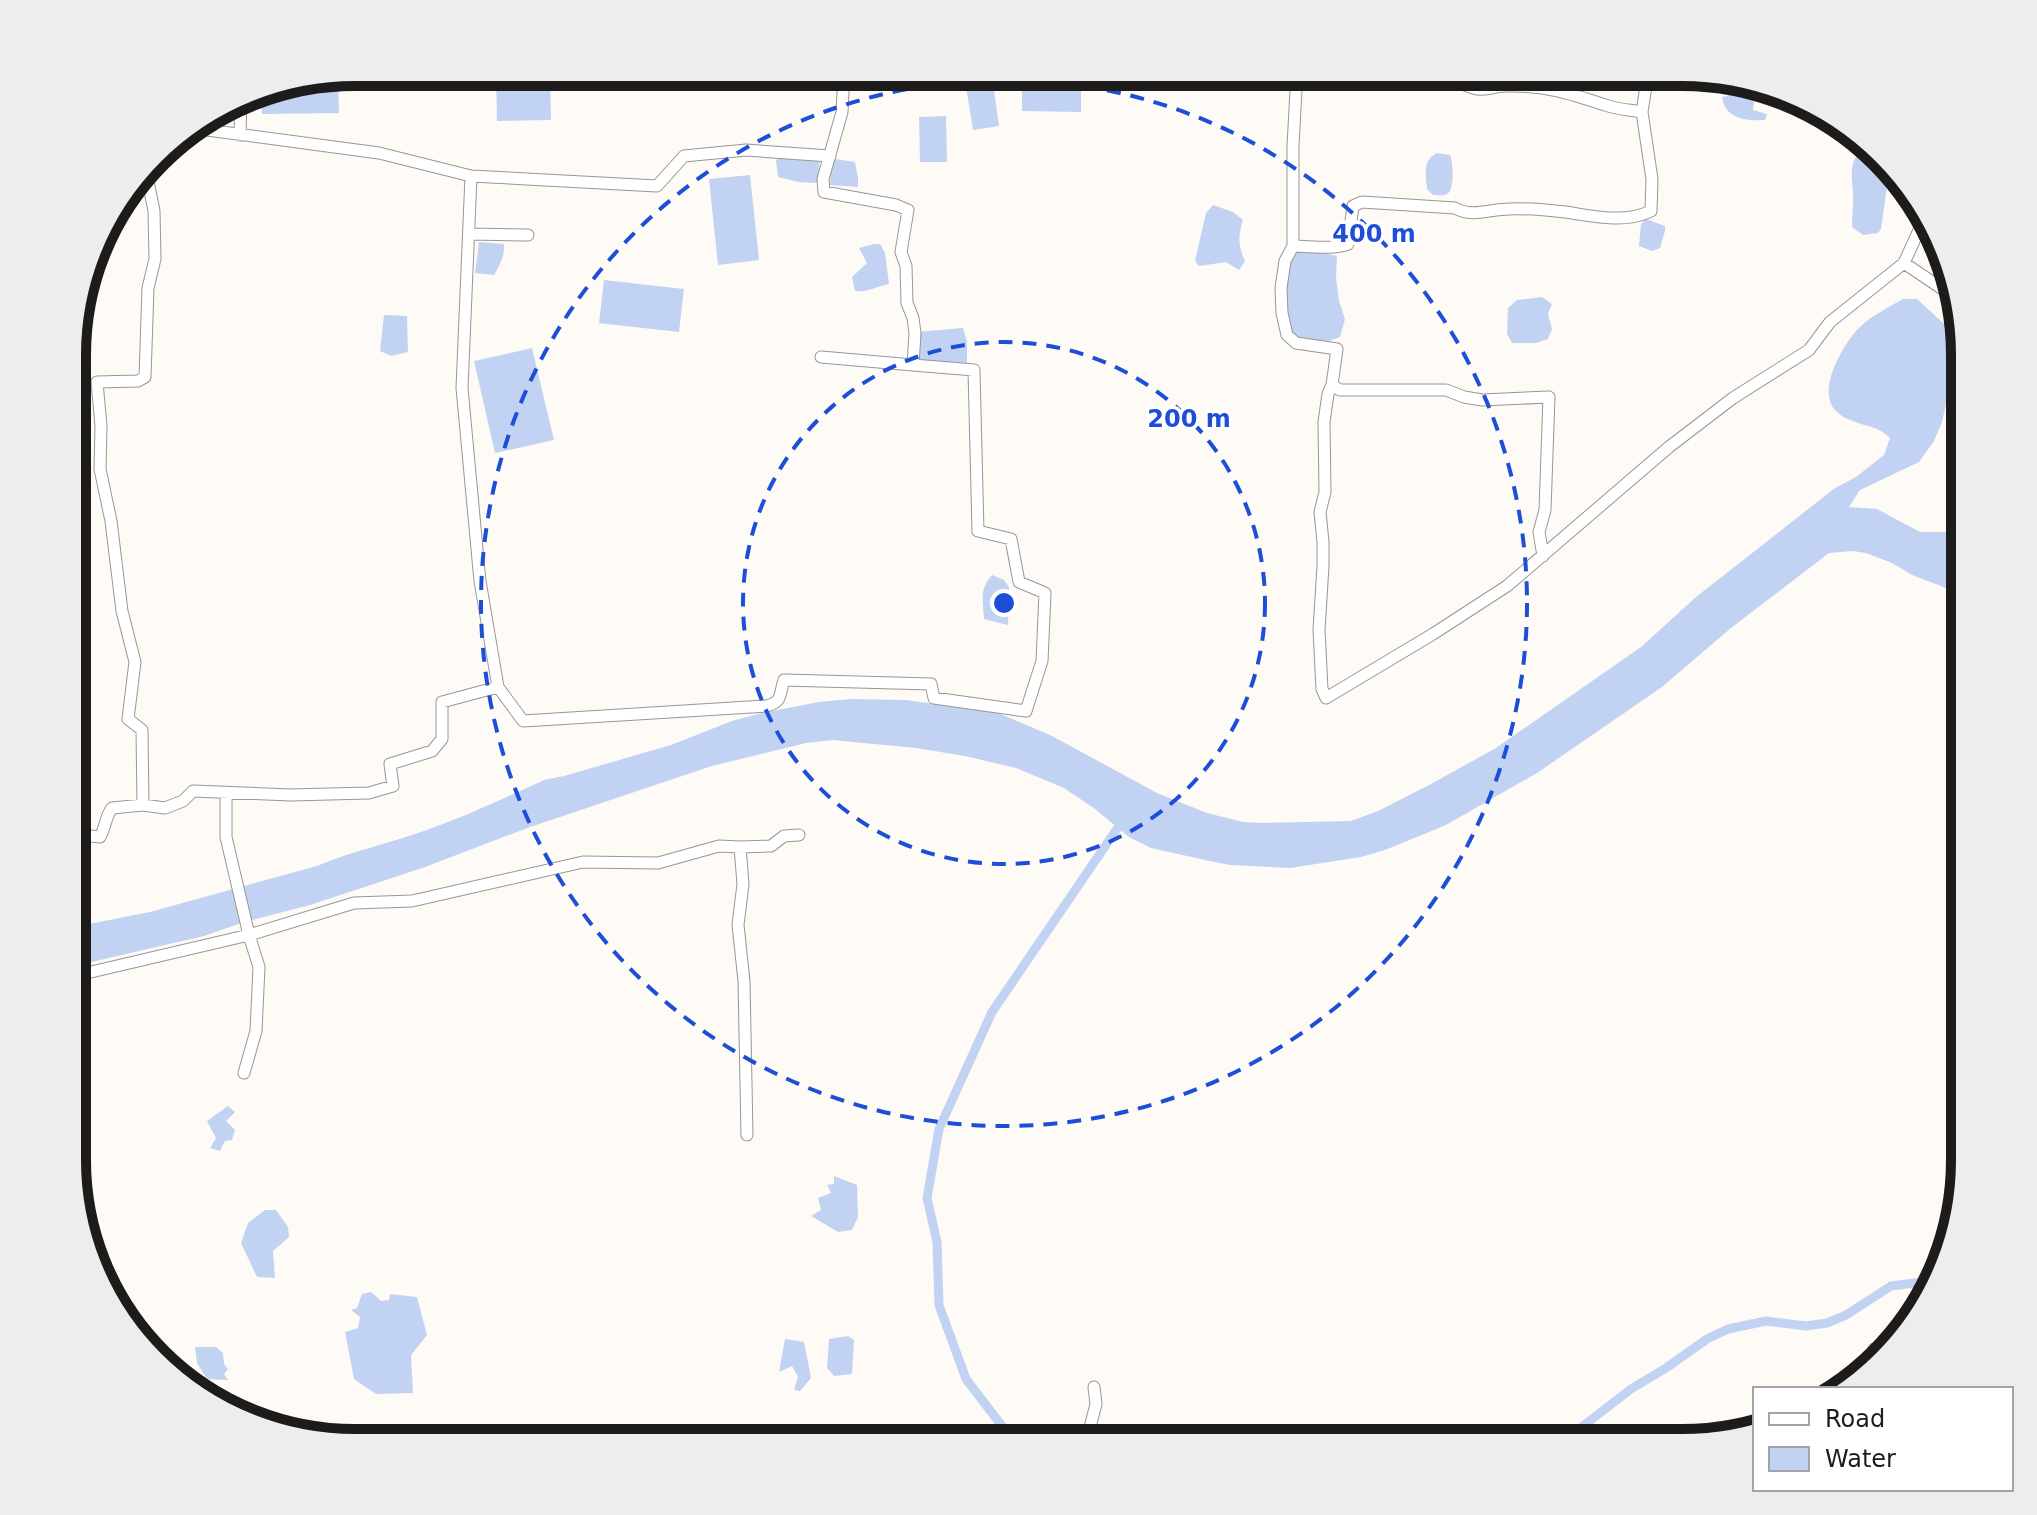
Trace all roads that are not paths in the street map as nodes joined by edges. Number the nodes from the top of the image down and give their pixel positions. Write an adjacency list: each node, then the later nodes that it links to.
1 (843, 86): 11 (street)
2 (1296, 87): 17 (street)
3 (1469, 87): 4 (street)
4 (1497, 87)
5 (1522, 87): 8 (street)
6 (1646, 87): 8 (street)
7 (241, 112): 10 (street)
8 (1642, 112): 17 (street)
9 (208, 130): 10 (street)
10 (240, 135): 12 (street)
11 (830, 156): 12 (street); 21 (street)
12 (471, 176): 15 (street)
13 (149, 184): 26 (street)
14 (1919, 229): 18 (street)
15 (469, 234): 16 (street); 24 (street)
16 (528, 235)
17 (1293, 246): 22 (street)
18 (1904, 263): 19 (street); 23 (street)
19 (1943, 289)
20 (821, 357): 21 (street)
21 (913, 365): 24 (street)
22 (1332, 385): 23 (street); 23 (street)
23 (1543, 556)
24 (498, 687): 25 (street)
25 (226, 793): 26 (street); 30 (street)
26 (143, 805): 28 (street)
27 (799, 835): 29 (street)
28 (87, 836)
29 (740, 847): 30 (street); 33 (street)
30 (248, 932): 31 (street); 32 (street)
31 (87, 973)
32 (244, 1073)
33 (747, 1135)
34 (1094, 1387): 35 (street)
35 (1090, 1429)

